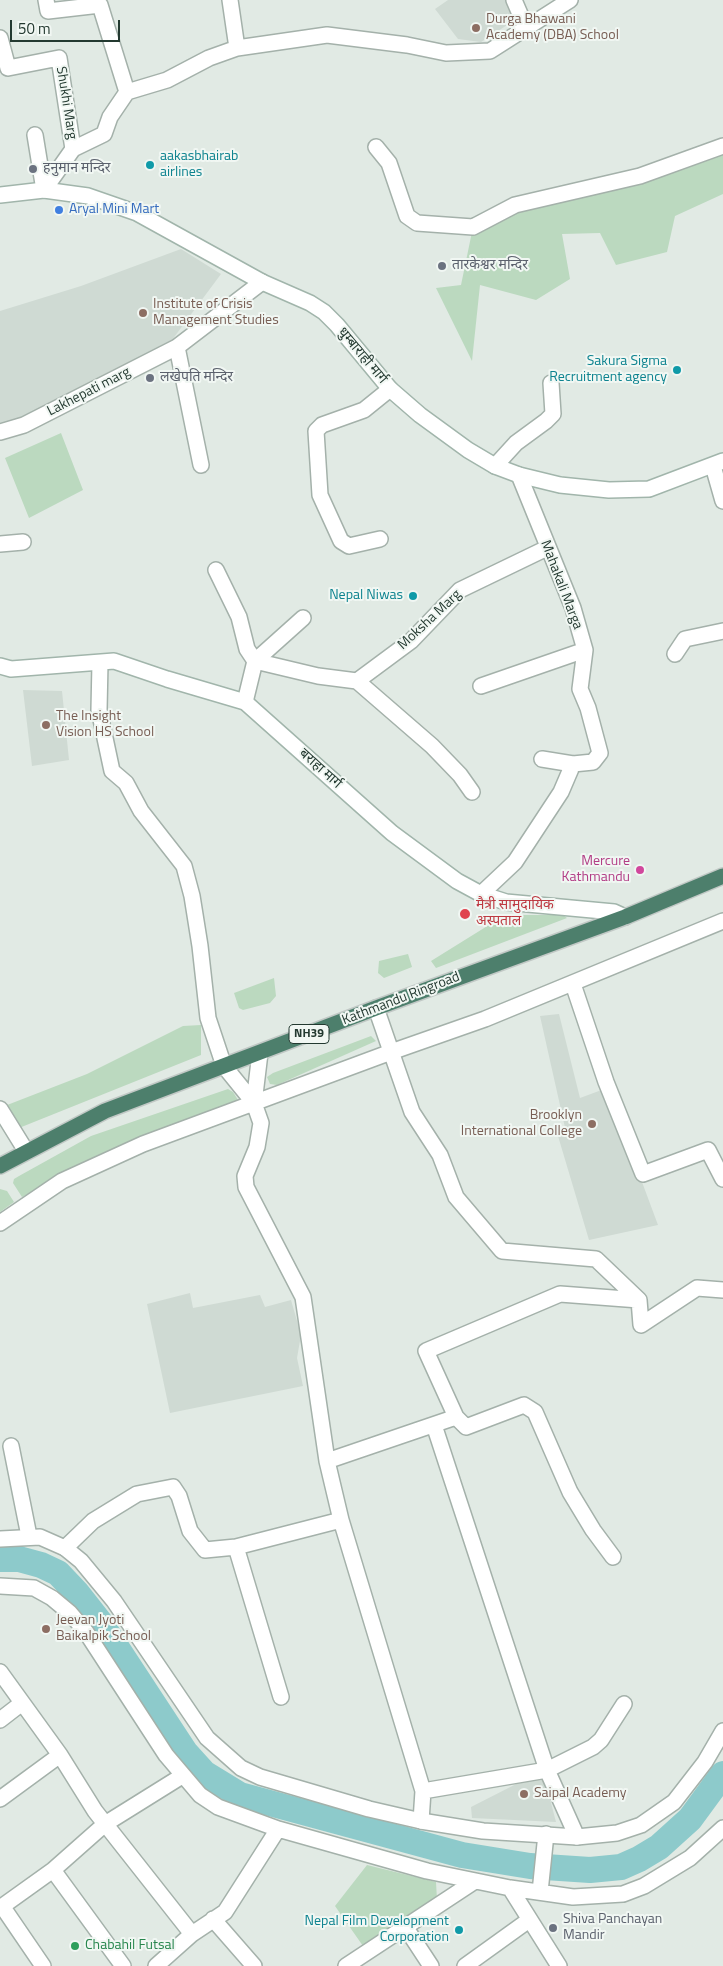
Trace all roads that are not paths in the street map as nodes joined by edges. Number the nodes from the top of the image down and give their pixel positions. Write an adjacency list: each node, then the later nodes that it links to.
1 (46, 0): 8 (street)
2 (230, 0): 7 (street)
3 (514, 0): 5 (street)
4 (570, 0): 5 (street)
5 (526, 28): 7 (street)
6 (0, 38): 12 (street, Shukhi Marg)
7 (237, 48): 8 (street)
8 (127, 92): 12 (street)
9 (35, 135): 13 (street)
10 (723, 146): 11 (street)
11 (376, 147)
12 (73, 149): 13 (street)
13 (44, 190): 14 (street, धुम्बाराही मार्ग); 15 (street, धुम्बाराही मार्ग)
14 (0, 195)
15 (262, 282): 16 (street, Lakhepati marg); 18 (street, धुम्बाराही मार्ग)
16 (177, 347): 19 (street, Lakhepati marg); 21 (street)
17 (551, 383): 22 (street)
18 (390, 389): 22 (street, धुम्बाराही मार्ग); 25 (street)
19 (0, 432)
20 (718, 464): 23 (street, धुम्बाराही मार्ग); 24 (street)
21 (201, 465)
22 (495, 466): 23 (street, धुम्बाराही मार्ग)
23 (519, 475): 28 (street, Mahakali Marga)
24 (723, 500)
25 (380, 539)
26 (23, 542): 27 (street)
27 (0, 544)
28 (547, 548): 32 (street, Mahakali Marga); 37 (street, Moksha Marg)
29 (216, 570): 34 (street)
30 (303, 618): 34 (street)
31 (723, 631): 33 (street)
32 (585, 650): 38 (street); 41 (street, Mahakali Marga)
33 (675, 654)
34 (255, 661): 37 (street); 39 (street)
35 (100, 663): 36 (street, बराहा मार्ग); 39 (street, बराहा मार्ग); 51 (street)
36 (0, 666)
37 (357, 681): 42 (street)
38 (481, 686)
39 (245, 702): 44 (street, बराहा मार्ग)
40 (542, 759): 41 (street, Mahakali Marga)
41 (573, 764): 44 (street)
42 (472, 792)
43 (723, 876): 45 (highway, Kathmandu Ringroad / NH39)
44 (481, 894): 45 (street, बराहा मार्ग)
45 (626, 917): 48 (highway, Kathmandu Ringroad / NH39)
46 (723, 921): 47 (street)
47 (573, 984): 49 (street); 56 (street)
48 (376, 1008): 49 (street); 50 (highway, Kathmandu Ringroad / NH39)
49 (391, 1052): 52 (street); 59 (street)
50 (260, 1053): 51 (highway, Kathmandu Ringroad / NH39); 52 (street)
51 (224, 1066): 52 (street); 54 (highway, Kathmandu Ringroad / NH39)
52 (254, 1103): 57 (street); 63 (street)
53 (0, 1109): 54 (street)
54 (26, 1151): 55 (highway, Kathmandu Ringroad / NH39)
55 (0, 1166)
56 (723, 1179)
57 (0, 1224)
58 (723, 1290): 59 (street)
59 (640, 1300): 60 (street)
60 (456, 1417): 61 (street); 69 (street)
61 (434, 1425): 63 (street); 78 (street)
62 (11, 1446): 65 (street)
63 (327, 1461): 64 (street)
64 (341, 1520): 67 (street); 80 (street)
65 (29, 1536): 66 (street); 68 (street)
66 (0, 1539)
67 (236, 1547): 68 (street); 72 (street)
68 (65, 1548): 82 (street)
69 (613, 1557)
70 (0, 1586): 79 (street)
71 (0, 1672): 73 (street)
72 (281, 1697)
73 (22, 1703): 75 (street); 77 (street)
74 (624, 1704): 78 (street)
75 (0, 1720)
76 (723, 1731): 87 (street)
77 (60, 1755): 81 (street); 83 (street)
78 (547, 1770): 80 (street); 87 (street)
79 (182, 1776): 83 (street); 85 (street)
80 (423, 1791): 82 (street)
81 (0, 1799)
82 (421, 1821): 86 (street)
83 (105, 1824): 88 (street); 96 (street)
84 (723, 1828): 91 (street)
85 (278, 1829): 89 (street); 93 (street)
86 (546, 1834): 87 (street); 91 (street)
87 (577, 1837)
88 (53, 1870): 92 (street); 99 (street)
89 (475, 1881): 90 (street); 95 (street)
90 (510, 1888): 91 (street); 94 (street)
91 (540, 1892)
92 (1, 1907): 98 (street)
93 (214, 1920): 96 (street); 100 (street)
94 (529, 1920): 103 (street); 104 (street)
95 (406, 1928): 101 (street); 102 (street)
96 (192, 1934): 97 (street)
97 (161, 1965)
98 (43, 1966)
99 (122, 1966)
100 (254, 1966)
101 (346, 1966)
102 (431, 1966)
103 (465, 1966)
104 (559, 1966)

